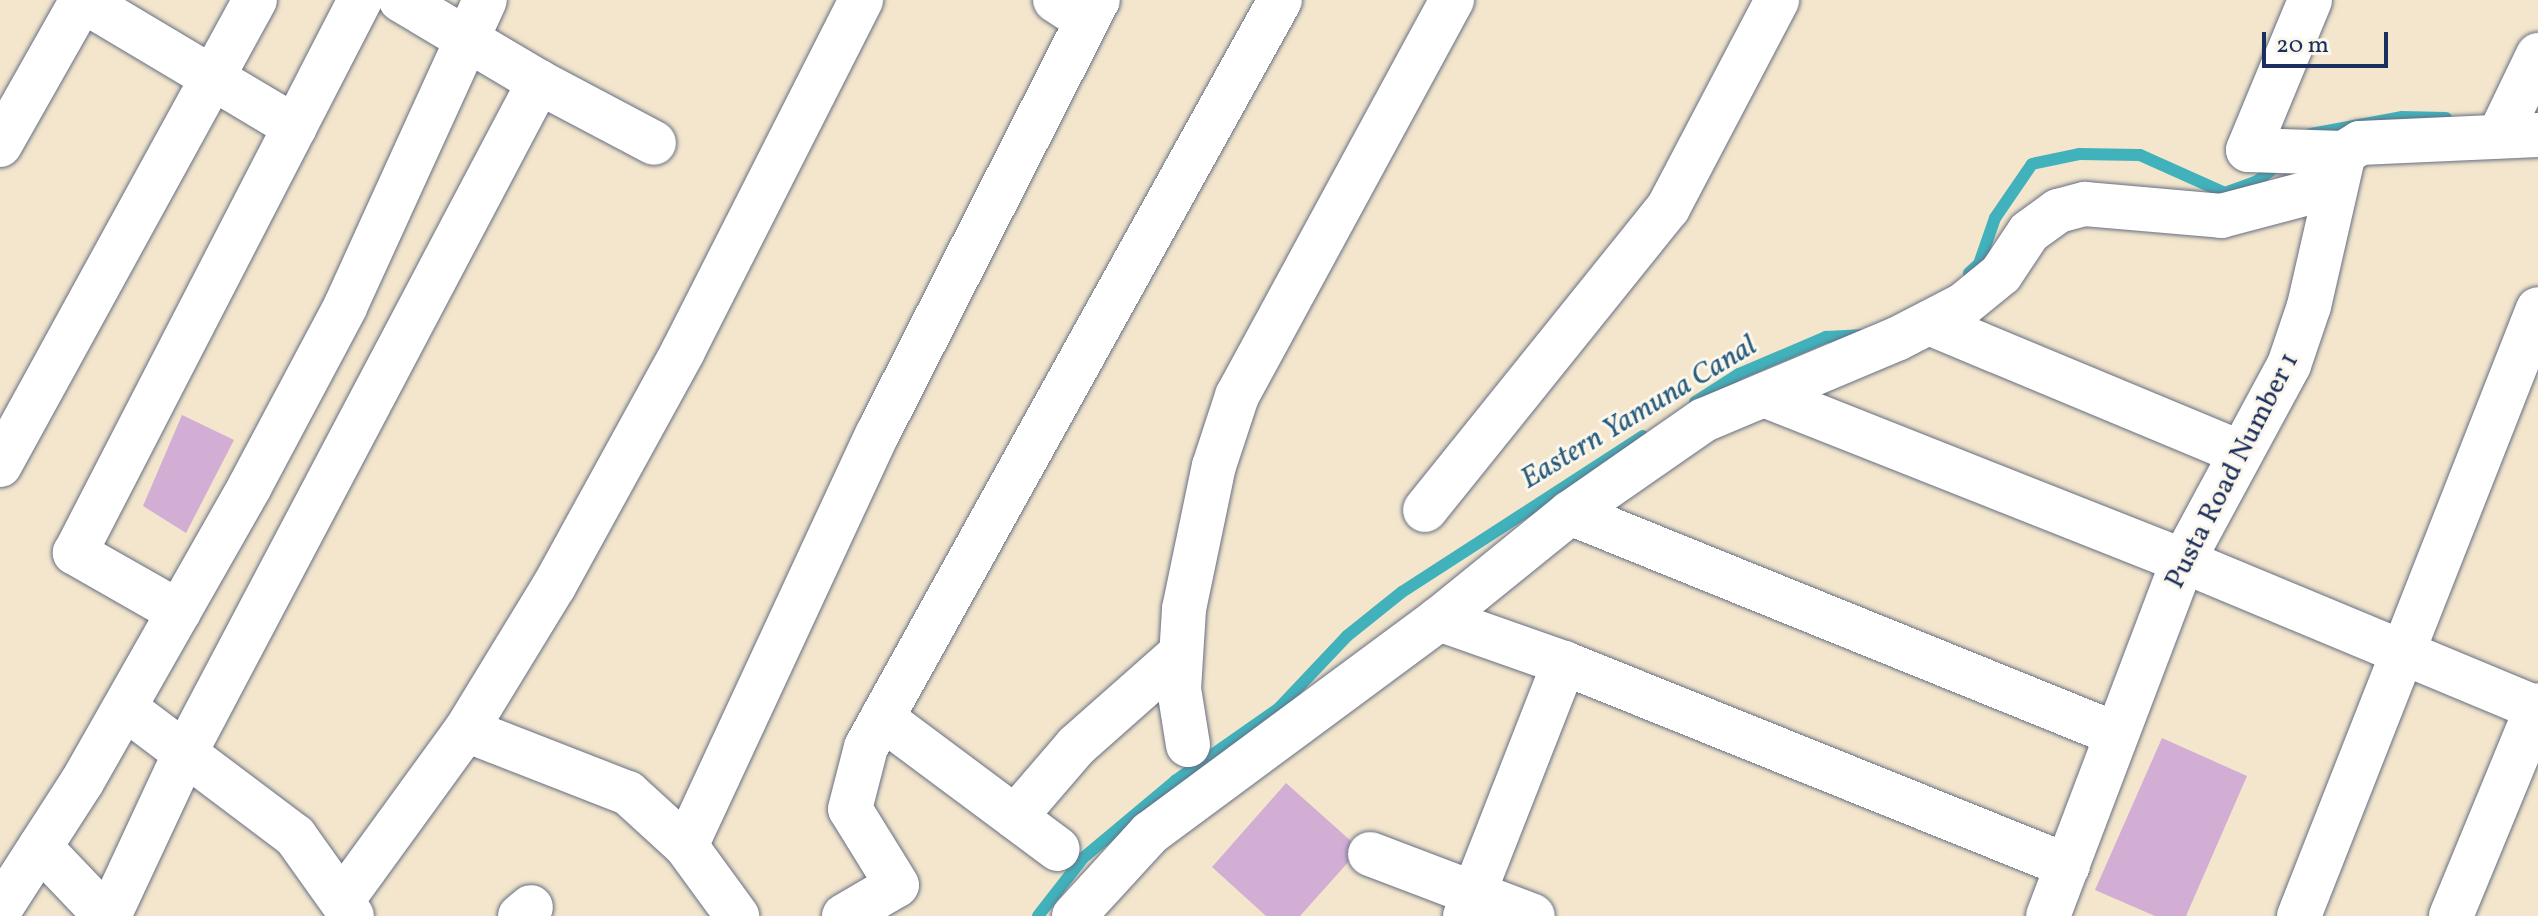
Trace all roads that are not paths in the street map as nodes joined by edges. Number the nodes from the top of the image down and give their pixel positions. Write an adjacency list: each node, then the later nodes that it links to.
1 (255, 0): 12 (street)
2 (360, 0): 14 (street)
3 (401, 0): 10 (street)
4 (861, 0): 35 (street)
5 (1280, 0): 34 (street)
6 (1452, 0): 30 (street)
7 (1777, 0): 24 (street)
8 (2310, 0): 18 (street)
9 (1080, 7): 40 (street)
10 (476, 19): 13 (street); 27 (street)
11 (2538, 55): 15 (street)
12 (211, 80): 14 (street); 17 (street); 23 (street)
13 (539, 82): 16 (street); 38 (street)
14 (295, 127): 27 (street)
15 (2519, 136): 18 (street)
16 (654, 143)
17 (0, 145)
18 (2330, 152): 20 (street); 22 (street, Pusta Road Number 1)
19 (2538, 309): 29 (street)
20 (1929, 323): 21 (street); 22 (street)
21 (1764, 395): 25 (street); 26 (street)
22 (2241, 453): 26 (street, Pusta Road Number 1)
23 (0, 465)
24 (1425, 510)
25 (1570, 513): 28 (street); 36 (street)
26 (2183, 561): 29 (street); 36 (street, Pusta Road Number 1)
27 (179, 612): 32 (street)
28 (1439, 619): 31 (street); 48 (street)
29 (2405, 651): 33 (street); 54 (street)
30 (1180, 654): 37 (street); 39 (street)
31 (1564, 663): 44 (street); 45 (street)
32 (125, 708): 38 (street); 41 (street)
33 (2537, 708): 55 (street)
34 (882, 718): 39 (street); 51 (street)
35 (466, 730): 40 (street); 46 (street)
36 (2116, 734): 44 (street, Pusta Road Number 1)
37 (1188, 745)
38 (185, 753): 46 (street); 49 (street)
39 (1015, 817): 42 (street)
40 (686, 846): 50 (street)
41 (40, 847): 47 (street); 49 (street)
42 (1058, 849)
43 (1370, 854): 45 (street)
44 (2068, 866): 53 (street, Pusta Road Number 1)
45 (1469, 905): 52 (street)
46 (347, 907)
47 (0, 909)
48 (1079, 914)
49 (108, 916)
50 (737, 916)
51 (844, 916)
52 (1533, 916)
53 (2048, 916)
54 (2299, 916)
55 (2451, 916)

